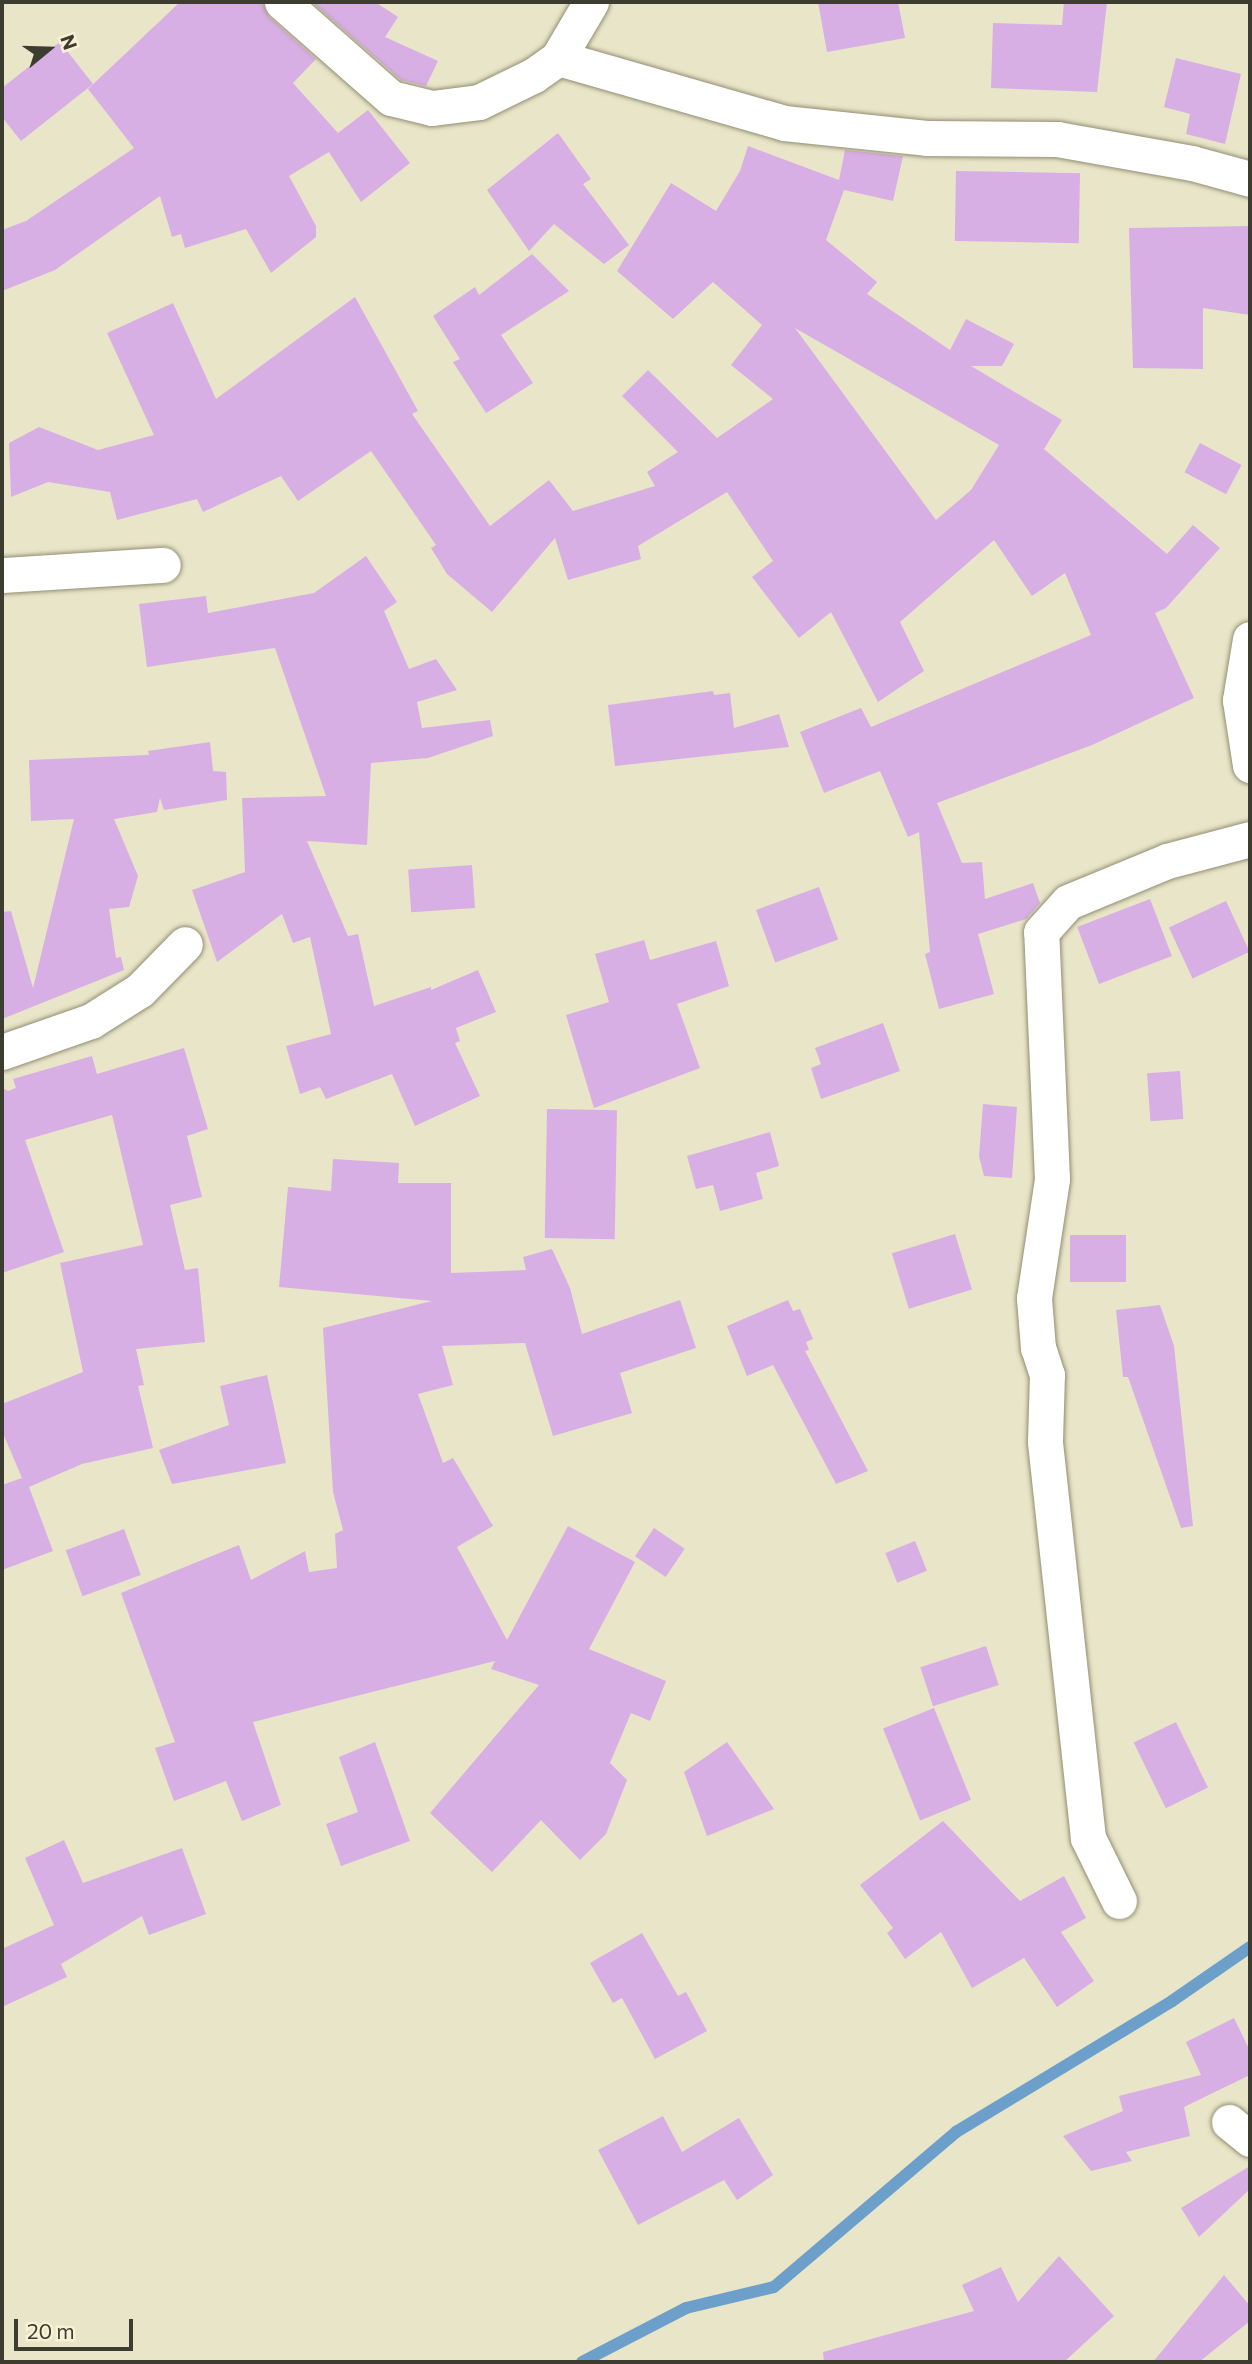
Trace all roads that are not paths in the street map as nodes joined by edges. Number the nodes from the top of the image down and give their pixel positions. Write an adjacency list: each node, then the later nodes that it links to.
1 (282, 2): 3 (street)
2 (592, 2): 3 (street)
3 (558, 58): 4 (street)
4 (1250, 179)
5 (163, 565): 6 (street)
6 (2, 575)
7 (1250, 639): 8 (street)
8 (1250, 765)
9 (1250, 839): 12 (street)
10 (185, 944): 11 (street)
11 (2, 1052)
12 (1119, 1901)

